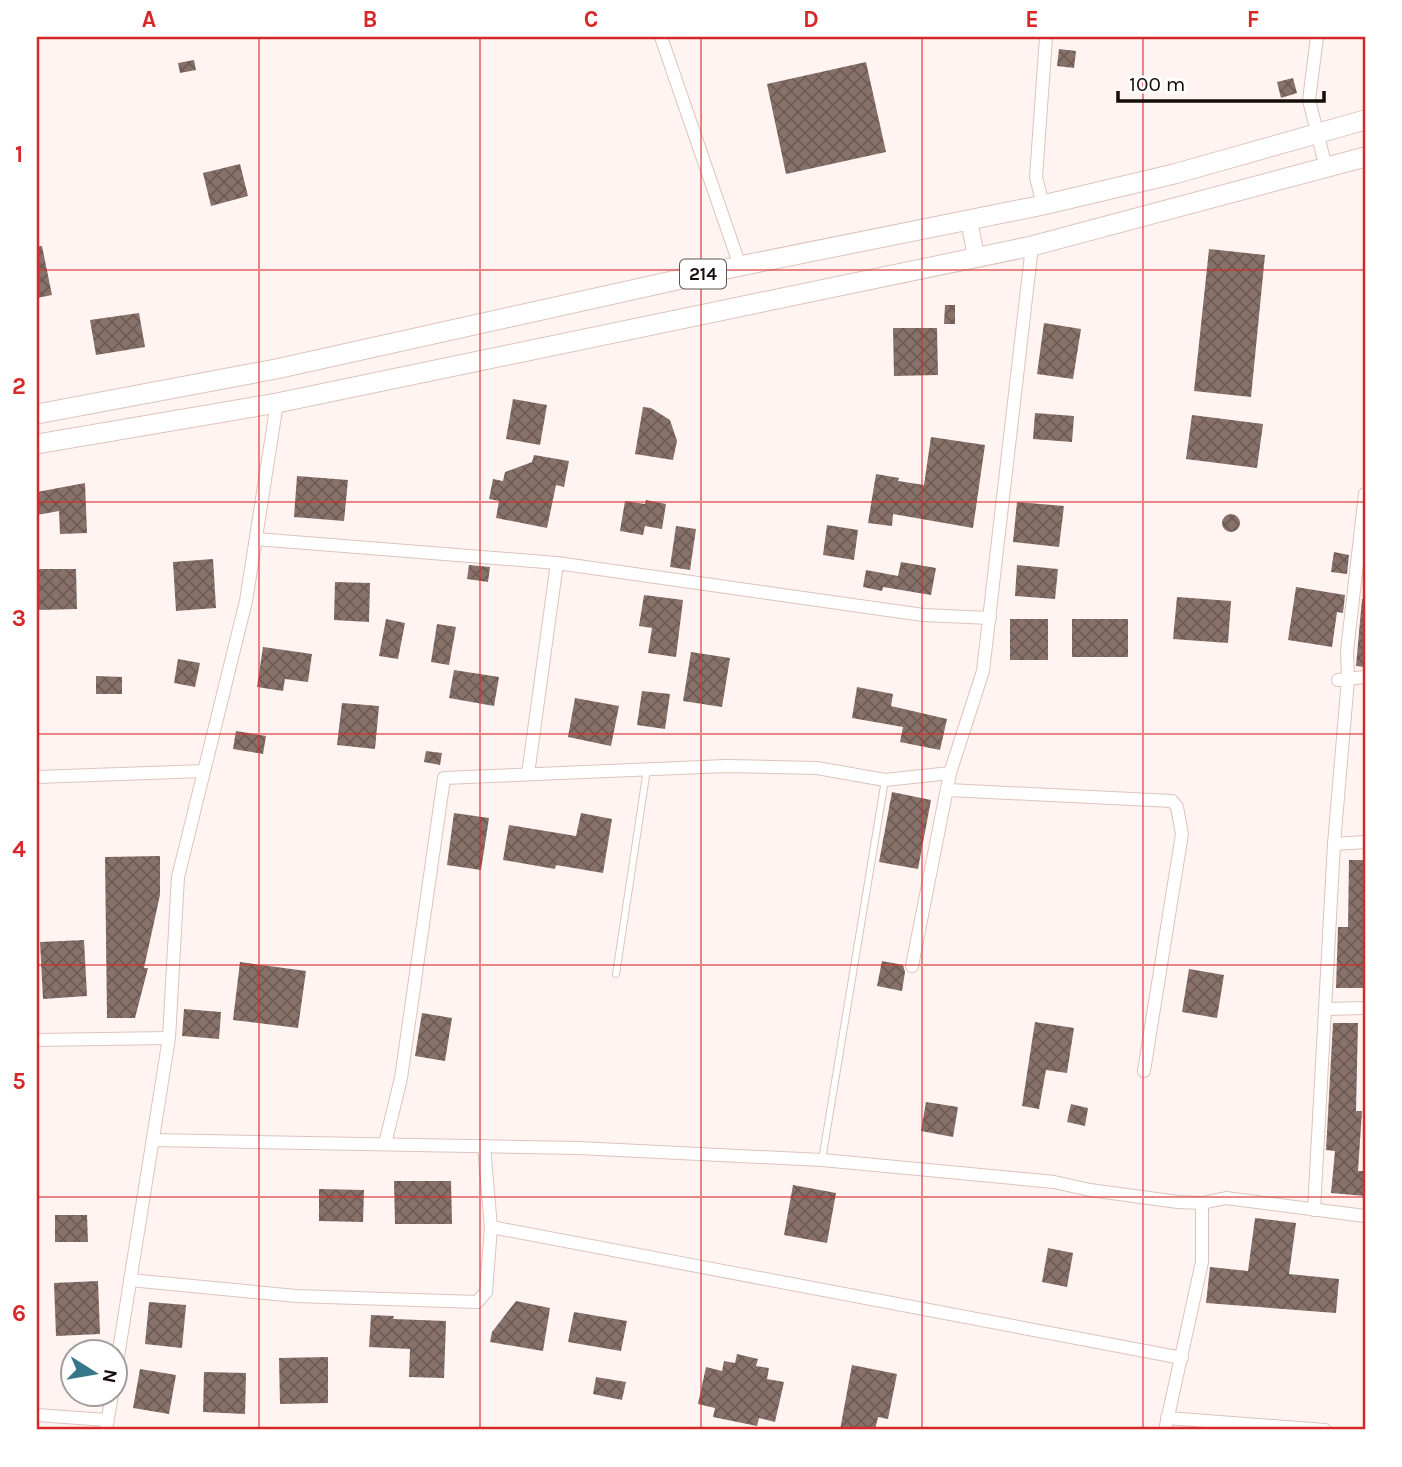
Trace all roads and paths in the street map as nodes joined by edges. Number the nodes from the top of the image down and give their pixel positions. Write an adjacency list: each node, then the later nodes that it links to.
1 (661, 37): 12 (street)
2 (1046, 37): 8 (street)
3 (1317, 37): 5 (street)
4 (1365, 120): 5 (highway, 214)
5 (1318, 134): 7 (street); 8 (highway, 214)
6 (1365, 157): 7 (highway, 214)
7 (1326, 168): 10 (highway, 214)
8 (1043, 205): 9 (highway, 214)
9 (970, 220): 11 (main road); 12 (highway, 214)
10 (1032, 246): 11 (highway, 214); 19 (street)
11 (976, 257): 13 (highway, 214)
12 (740, 265): 14 (highway, 214)
13 (278, 403): 15 (highway, 214); 17 (street)
14 (37, 414)
15 (37, 444)
16 (1365, 494): 21 (street)
17 (256, 539): 18 (street); 23 (street)
18 (557, 564): 19 (street); 25 (street)
19 (990, 618): 24 (street)
20 (1365, 677): 21 (street)
21 (1343, 679): 30 (street)
22 (647, 769): 25 (street); 27 (street); 32 (lane)
23 (204, 771): 26 (street); 35 (street)
24 (950, 773): 27 (street); 28 (street)
25 (528, 774): 39 (street)
26 (37, 777)
27 (885, 780): 41 (lane)
28 (948, 790): 31 (street); 37 (street)
29 (1365, 842): 30 (street)
30 (1334, 844): 34 (street)
31 (912, 966)
32 (615, 974)
33 (1365, 1008): 34 (street)
34 (1326, 1009): 43 (street)
35 (169, 1038): 36 (street); 38 (street)
36 (37, 1041)
37 (1144, 1071)
38 (153, 1140): 39 (street); 46 (street)
39 (385, 1144): 40 (street)
40 (484, 1146): 41 (street); 45 (street)
41 (822, 1160): 42 (street)
42 (1202, 1203): 43 (street); 48 (street)
43 (1314, 1210): 44 (street)
44 (1365, 1216)
45 (491, 1227): 46 (street); 48 (street)
46 (130, 1280): 47 (street)
47 (121, 1338)
48 (1182, 1359): 50 (street)
49 (37, 1415): 51 (street)
50 (1166, 1424): 52 (street)
51 (107, 1425)
52 (1325, 1430)

